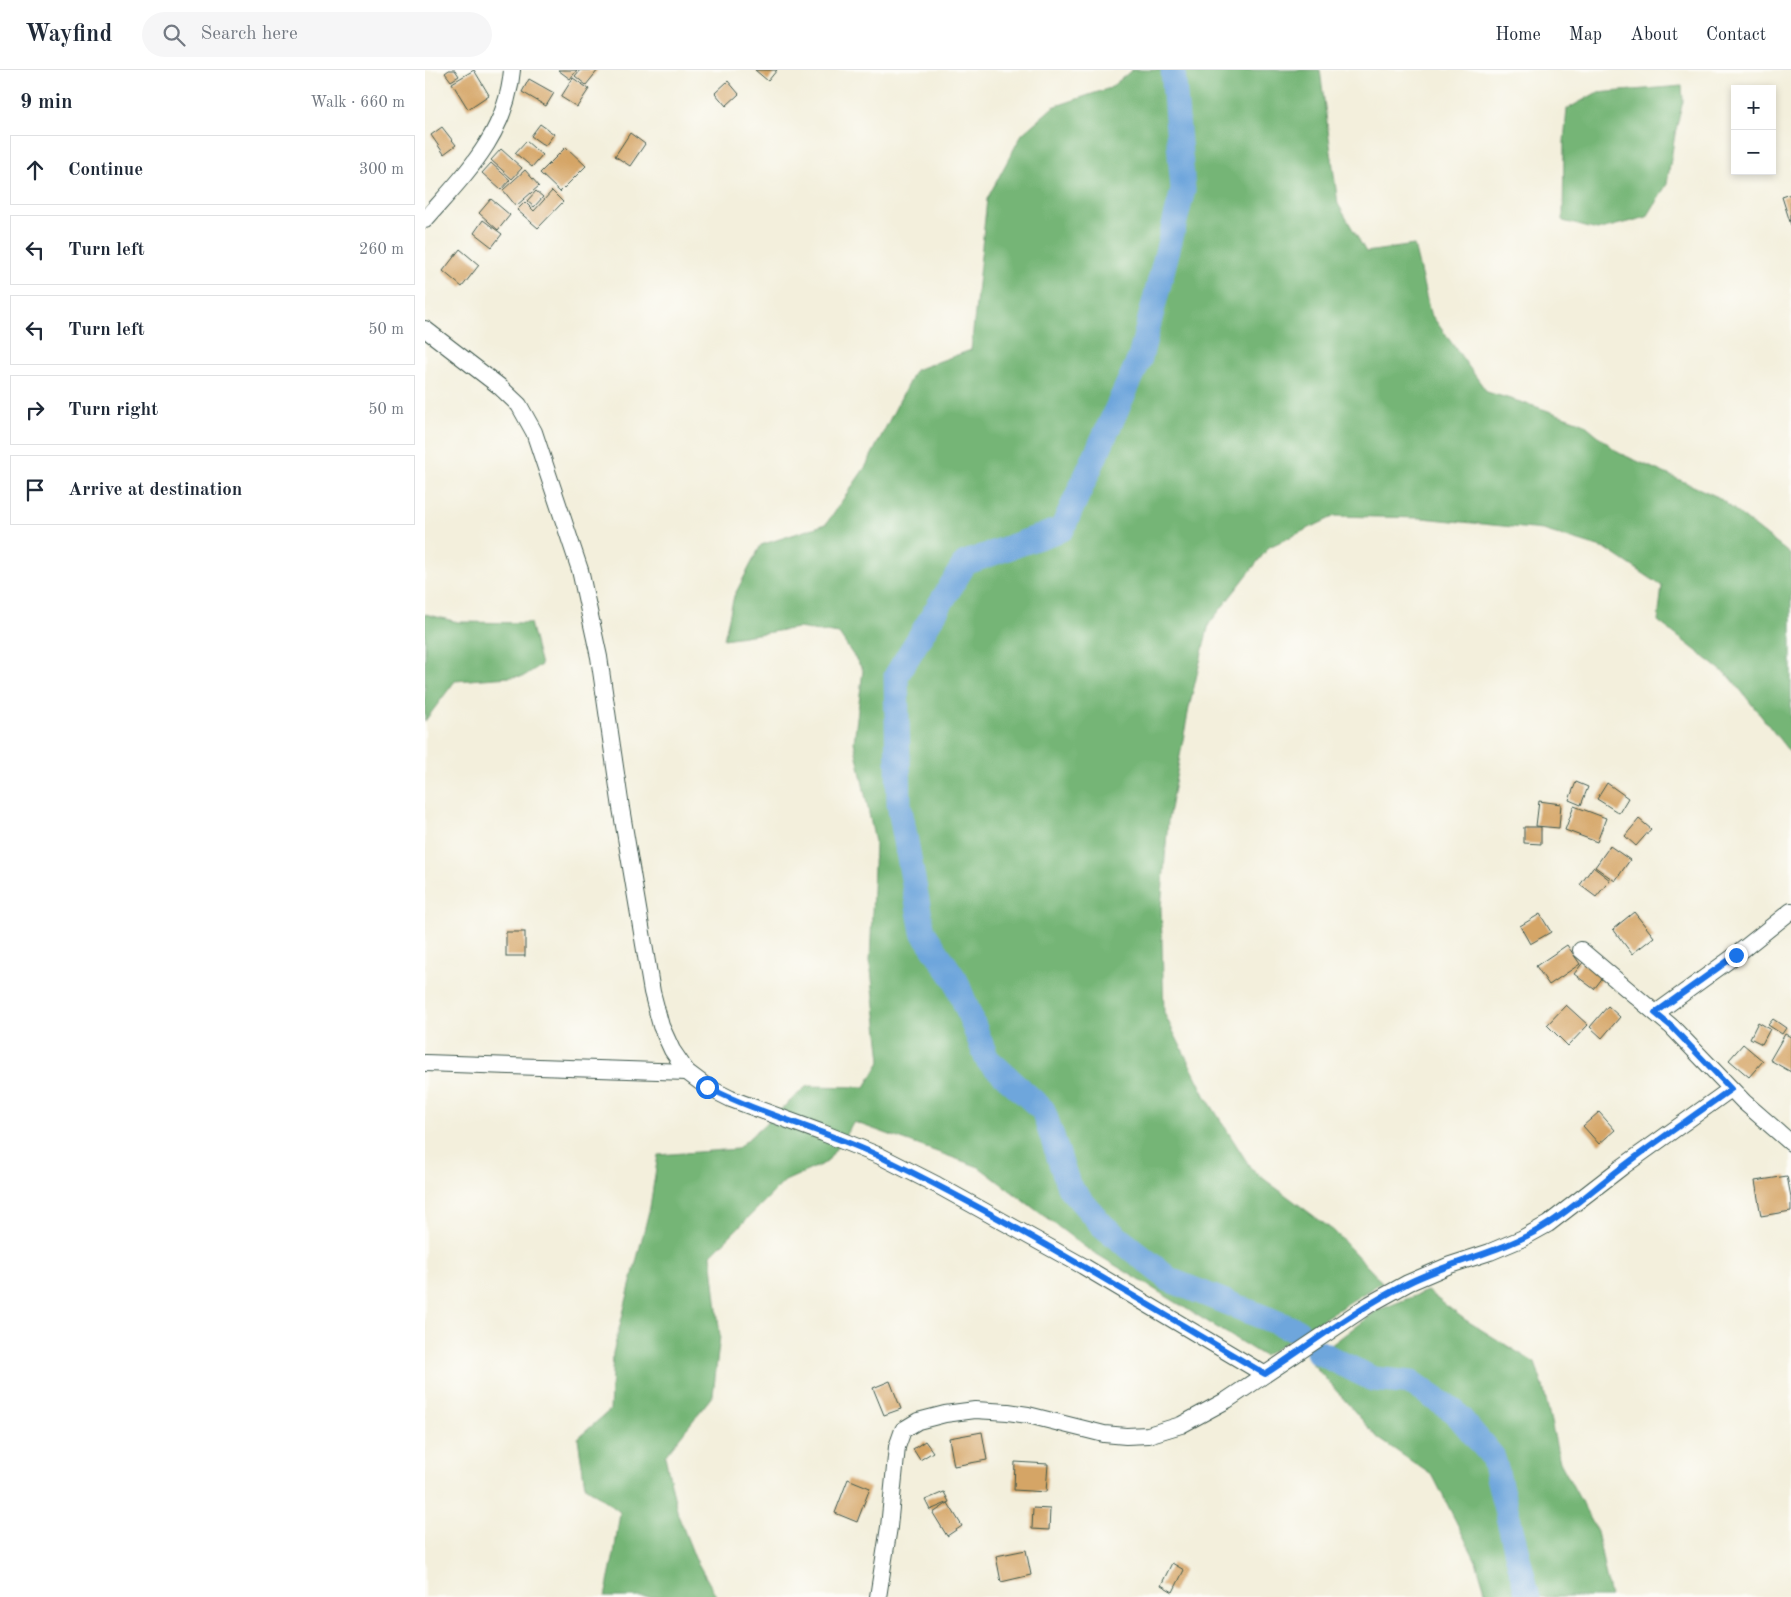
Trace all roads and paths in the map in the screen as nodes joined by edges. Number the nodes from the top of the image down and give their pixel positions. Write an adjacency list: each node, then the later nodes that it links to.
1 (512, 70): 2 (street)
2 (425, 220)
3 (425, 328): 8 (street)
4 (1791, 911): 6 (street)
5 (1581, 950): 6 (street)
6 (1655, 1013): 9 (street)
7 (425, 1063): 8 (street)
8 (687, 1072): 11 (street)
9 (1731, 1089): 10 (street); 11 (street)
10 (1791, 1143)
11 (1265, 1374): 12 (street)
12 (878, 1597)

